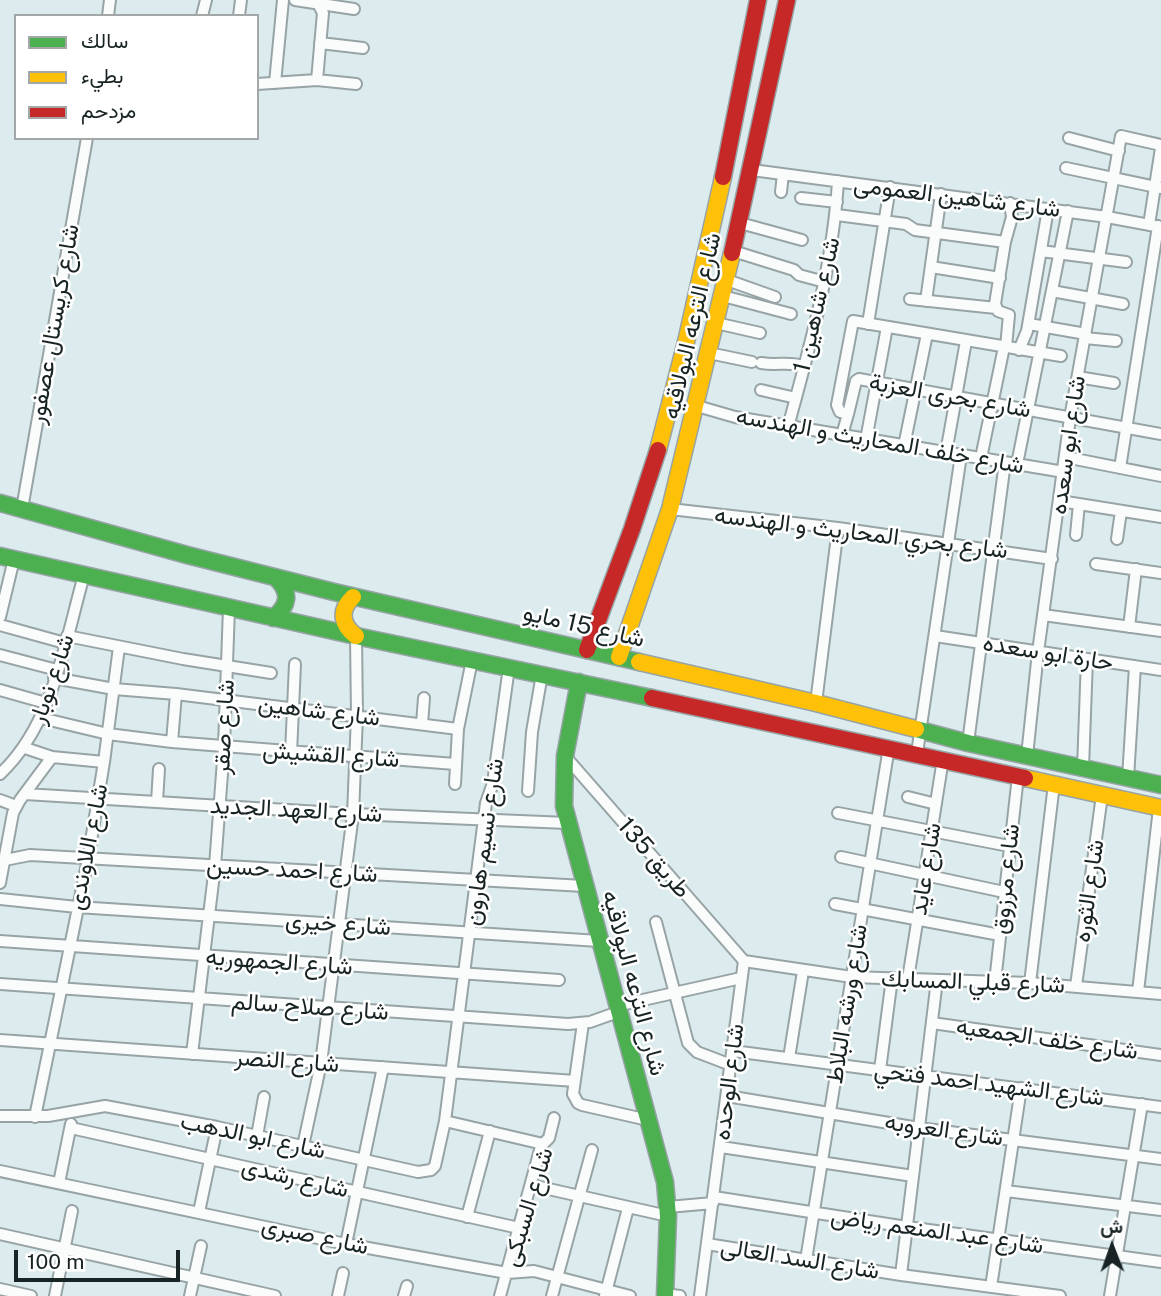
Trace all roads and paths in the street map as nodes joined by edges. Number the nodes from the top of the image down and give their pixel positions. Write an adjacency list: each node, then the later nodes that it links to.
1 (283, 0): 10 (street)
2 (295, 0): 5 (street)
3 (758, 0): 95 (main road, شارع الترعه البولاقيه)
4 (787, 0): 18 (main road, شارع الترعه البولاقيه)
5 (316, 1): 6 (street); 7 (street)
6 (354, 9)
7 (320, 43): 8 (street); 9 (street)
8 (363, 48)
9 (317, 80): 10 (street); 12 (street)
10 (275, 83): 11 (street)
11 (259, 84)
12 (356, 84)
13 (1069, 138): 16 (street)
14 (87, 140): 106 (street, شارع كريستال عصفور)
15 (1161, 147): 16 (street, شارع ابو سعده); 23 (street)
16 (1119, 150): 20 (street, شارع ابو سعده)
17 (1066, 168): 20 (street)
18 (752, 170): 19 (street, شارع شاهين العمومى); 34 (main road, شارع الترعه البولاقيه)
19 (783, 174): 21 (street, شارع شاهين العمومى); 24 (street)
20 (1114, 178): 23 (street); 32 (street, شارع ابو سعده)
21 (838, 181): 22 (street, شارع شاهين العمومى); 27 (street, شارع شاهين 1)
22 (890, 187): 25 (street, شارع شاهين العمومى); 33 (street)
23 (1158, 187): 35 (street)
24 (781, 192)
25 (941, 194): 28 (street, شارع شاهين العمومى); 36 (street)
26 (801, 198): 27 (street)
27 (837, 202): 31 (street, شارع شاهين 1)
28 (1010, 203): 29 (street, شارع شاهين العمومى); 38 (street)
29 (1048, 209): 30 (street, شارع شاهين العمومى); 40 (street)
30 (1068, 211): 32 (street, شارع شاهين العمومى); 41 (street)
31 (837, 215): 33 (street); 46 (street, شارع شاهين 1)
32 (1107, 217): 35 (street, شارع شاهين العمومى); 42 (street, شارع ابو سعده)
33 (884, 221): 36 (street); 53 (street)
34 (740, 223): 37 (street); 39 (main road, شارع الترعه البولاقيه)
35 (1156, 226): 87 (street)
36 (935, 233): 38 (street); 44 (street)
37 (802, 240)
38 (1005, 242): 45 (street)
39 (733, 251): 46 (street); 47 (main road, شارع الترعه البولاقيه)
40 (1041, 251): 41 (street); 60 (street)
41 (1059, 254): 42 (street); 48 (street)
42 (1100, 259): 43 (street); 51 (street, شارع ابو سعده)
43 (1126, 262)
44 (930, 267): 45 (street); 54 (street)
45 (1000, 278): 56 (street)
46 (825, 282): 73 (street, شارع شاهين 1)
47 (725, 288): 49 (street); 57 (street); 58 (main road, شارع الترعه البولاقيه)
48 (1052, 291): 51 (street); 62 (street)
49 (775, 297)
50 (860, 297): 53 (street)
51 (1092, 298): 55 (street); 65 (street, شارع ابو سعده)
52 (909, 299): 54 (street)
53 (872, 300): 59 (street)
54 (926, 301): 56 (street)
55 (1123, 304)
56 (996, 308): 68 (street)
57 (791, 314)
58 (716, 323): 63 (street); 70 (main road, شارع الترعه البولاقيه)
59 (869, 324): 61 (street); 84 (street)
60 (1028, 324): 62 (street); 69 (street)
61 (887, 327): 64 (street); 75 (street)
62 (1045, 327): 65 (street); 71 (street)
63 (760, 333)
64 (927, 334): 66 (street); 77 (street)
65 (1085, 336): 67 (street); 74 (street, شارع ابو سعده)
66 (966, 341): 68 (street); 79 (street)
67 (1116, 341)
68 (1005, 347): 69 (street); 81 (street)
69 (1019, 349): 71 (street)
70 (709, 353): 73 (street); 82 (main road, شارع الترعه البولاقيه)
71 (1040, 353): 72 (street); 83 (street)
72 (1061, 356)
73 (804, 366): 80 (street, شارع شاهين 1)
74 (1078, 377): 76 (street); 85 (street, شارع ابو سعده)
75 (878, 383): 77 (street, شارع بحرى العزبة); 84 (street, شارع بحرى العزبة); 90 (street)
76 (1114, 383)
77 (916, 389): 79 (street, شارع بحرى العزبة); 91 (street)
78 (761, 390): 80 (street)
79 (957, 396): 81 (street, شارع بحرى العزبة); 92 (street)
80 (796, 398): 86 (street, شارع شاهين 1)
81 (993, 403): 83 (street, شارع بحرى العزبة); 96 (street)
82 (697, 406): 86 (street, شارع خلف المحاريث و الهندسه); 99 (main road, شارع الترعه البولاقيه)
83 (1028, 410): 85 (street, شارع بحرى العزبة); 98 (street)
84 (848, 414): 89 (street)
85 (1070, 418): 87 (street, شارع بحرى العزبة); 94 (street, شارع ابو سعده)
86 (788, 427): 89 (street, شارع خلف المحاريث و الهندسه)
87 (1126, 429): 88 (street, شارع بحرى العزبة); 100 (street)
88 (1161, 434)
89 (842, 435): 90 (street, شارع خلف المحاريث و الهندسه)
90 (866, 440): 91 (street, شارع خلف المحاريث و الهندسه)
91 (904, 446): 92 (street, شارع خلف المحاريث و الهندسه)
92 (946, 453): 93 (street, شارع خلف المحاريث و الهندسه)
93 (961, 455): 96 (street, شارع خلف المحاريث و الهندسه); 113 (street)
94 (1065, 457): 100 (street); 101 (street, شارع ابو سعده)
95 (655, 458): 99 (main road); 135 (main road, شارع الترعه البولاقيه)
96 (981, 458): 97 (street, شارع خلف المحاريث و الهندسه)
97 (1004, 462): 98 (street, شارع خلف المحاريث و الهندسه); 114 (street)
98 (1017, 464): 101 (street, شارع خلف المحاريث و الهندسه)
99 (682, 466): 107 (main road, شارع الترعه البولاقيه)
100 (1120, 468): 102 (street)
101 (1063, 472): 103 (street, شارع ابو سعده)
102 (1161, 475)
103 (1060, 501): 105 (street); 116 (street, شارع ابو سعده)
104 (0, 503): 106 (main road, شارع 15 مايو)
105 (1079, 504): 108 (street); 111 (street)
106 (22, 509): 121 (main road, شارع 15 مايو)
107 (670, 509): 110 (street, شارع بحري المحاريث و الهندسه); 138 (main road, شارع الترعه البولاقيه)
108 (1121, 510): 109 (street); 112 (street)
109 (1161, 517)
110 (838, 528): 113 (street, شارع بحري المحاريث و الهندسه); 155 (street)
111 (1076, 535)
112 (1117, 539)
113 (948, 542): 114 (street, شارع بحري المحاريث و الهندسه); 131 (street)
114 (993, 550): 116 (street, شارع بحري المحاريث و الهندسه); 133 (street)
115 (7, 557): 120 (main road); 125 (street)
116 (1052, 559): 124 (street, شارع ابو سعده)
117 (1096, 564): 118 (street)
118 (1136, 569): 119 (street); 128 (street)
119 (1161, 573)
120 (84, 575): 123 (main road); 132 (street, شارع نوبار)
121 (276, 578): 122 (main road, شارع 15 مايو); 126 (main road)
122 (354, 597): 130 (main road); 135 (main road, شارع 15 مايو)
123 (229, 608): 126 (main road); 143 (street, شارع صقر)
124 (1043, 615): 128 (street); 136 (street, شارع ابو سعده)
125 (0, 617)
126 (273, 618): 130 (main road)
127 (0, 625): 132 (street)
128 (1129, 627): 129 (street)
129 (1161, 631)
130 (356, 636): 140 (main road); 158 (street)
131 (934, 636): 133 (street, حارة ابو سعده); 162 (street)
132 (66, 639): 134 (street); 147 (street, شارع نوبار)
133 (981, 643): 136 (street, حارة ابو سعده); 165 (street)
134 (119, 647): 143 (street); 151 (street, شارع اللاوندى)
135 (587, 650): 138 (main road, شارع 15 مايو)
136 (1038, 652): 139 (street, حارة ابو سعده); 173 (street, شارع ابو سعده)
137 (0, 655): 147 (street, شارع شاهين)
138 (619, 657): 155 (main road, شارع 15 مايو)
139 (1087, 659): 142 (street, حارة ابو سعده); 180 (street)
140 (472, 660): 144 (main road); 161 (street)
141 (295, 664): 157 (street)
142 (1135, 666): 145 (street, حارة ابو سعده); 184 (street)
143 (227, 667): 146 (street); 154 (street, شارع صقر)
144 (509, 667): 148 (main road); 201 (street, شارع نسيم هارون)
145 (1161, 670)
146 (271, 673)
147 (56, 674): 151 (street, شارع شاهين); 156 (street, شارع نوبار)
148 (542, 674): 149 (main road); 188 (street)
149 (579, 682): 167 (main road); 172 (main road, شارع الترعه البولاقيه)
150 (0, 690): 156 (street)
151 (114, 690): 152 (street, شارع شاهين); 163 (street, شارع اللاوندى)
152 (176, 694): 154 (street, شارع شاهين); 164 (street)
153 (424, 698): 160 (street)
154 (226, 700): 157 (street, شارع شاهين); 166 (street, شارع صقر)
155 (816, 702): 162 (main road, شارع 15 مايو)
156 (46, 703): 159 (street, شارع نوبار)
157 (293, 708): 158 (street, شارع شاهين); 169 (street)
158 (357, 716): 160 (street, شارع شاهين); 175 (street)
159 (41, 718): 163 (street, شارع القشيش); 168 (street, شارع نوبار)
160 (422, 724): 161 (street, شارع شاهين)
161 (458, 729): 179 (street)
162 (921, 730): 165 (main road, شارع 15 مايو); 170 (street)
163 (108, 734): 164 (street, شارع القشيش); 178 (street, شارع اللاوندى)
164 (173, 742): 166 (street, شارع القشيش)
165 (968, 743): 173 (main road, شارع 15 مايو)
166 (224, 747): 169 (street, شارع القشيش); 197 (street, شارع صقر)
167 (889, 747): 170 (main road); 202 (street, شارع ورشه البلاط)
168 (25, 748): 174 (street); 177 (street, شارع نوبار)
169 (291, 753): 175 (street, شارع القشيش)
170 (917, 753): 176 (main road)
171 (0, 756): 177 (street)
172 (565, 756): 203 (main road, شارع الترعه البولاقيه); 231 (street, طريق 135)
173 (1027, 756): 180 (main road, شارع 15 مايو)
174 (51, 757): 178 (street); 189 (street)
175 (355, 758): 179 (street, شارع القشيش); 200 (street)
176 (943, 759): 183 (main road); 195 (street, شارع عايد)
177 (13, 762): 182 (street, شارع نوبار)
178 (104, 762): 192 (street, شارع اللاوندى)
179 (456, 764): 185 (street)
180 (1083, 768): 184 (main road, شارع 15 مايو)
181 (159, 769): 194 (street)
182 (0, 774)
183 (1018, 776): 186 (main road); 205 (street, شارع مرزوق)
184 (1128, 778): 187 (main road, شارع 15 مايو)
185 (455, 783)
186 (1054, 784): 190 (main road); 243 (street)
187 (1161, 785)
188 (528, 791)
189 (25, 794): 192 (street, شارع العهد الجديد); 196 (street)
190 (1101, 795): 198 (main road); 244 (street, شارع الثوره)
191 (908, 797): 195 (street)
192 (98, 798): 194 (street, شارع العهد الجديد); 207 (street, شارع اللاوندى)
193 (0, 800): 196 (street)
194 (157, 802): 197 (street, شارع العهد الجديد)
195 (936, 804): 204 (street, شارع عايد)
196 (16, 806): 208 (street)
197 (220, 806): 200 (street, شارع العهد الجديد); 210 (street, شارع صقر)
198 (1160, 808): 246 (street)
199 (838, 813): 202 (street)
200 (353, 814): 201 (street, شارع العهد الجديد); 211 (street)
201 (486, 819): 203 (street, شارع العهد الجديد); 213 (street, شارع نسيم هارون)
202 (877, 819): 204 (street); 209 (street, شارع ورشه البلاط)
203 (567, 823): 215 (main road, شارع الترعه البولاقيه)
204 (932, 830): 205 (street); 212 (street, شارع عايد)
205 (1009, 846): 216 (street, شارع مرزوق)
206 (841, 857): 209 (street)
207 (88, 859): 208 (street, شارع احمد حسين); 210 (street, شارع احمد حسين); 219 (street, شارع اللاوندى)
208 (2, 861): 214 (street)
209 (870, 863): 212 (street); 220 (street, شارع ورشه البلاط)
210 (215, 866): 211 (street, شارع احمد حسين); 221 (street, شارع صقر)
211 (345, 873): 213 (street, شارع احمد حسين); 224 (street)
212 (924, 875): 216 (street); 222 (street, شارع عايد)
213 (478, 881): 215 (street, شارع احمد حسين); 225 (street, شارع نسيم هارون)
214 (0, 883)
215 (584, 886): 228 (main road, شارع الترعه البولاقيه)
216 (1004, 892): 226 (street, شارع مرزوق)
217 (0, 900): 219 (street, شارع خيرى)
218 (835, 904): 220 (street)
219 (78, 907): 221 (street, شارع خيرى); 229 (street, شارع اللاوندى)
220 (863, 909): 222 (street); 235 (street, شارع ورشه البلاط)
221 (209, 915): 224 (street, شارع خيرى); 230 (street, شارع صقر)
222 (918, 919): 226 (street); 238 (street, شارع عايد)
223 (656, 922): 247 (street)
224 (339, 924): 225 (street, شارع خيرى); 232 (street)
225 (471, 932): 228 (street, شارع خيرى); 234 (street, شارع نسيم هارون)
226 (1000, 935): 241 (street, شارع مرزوق)
227 (0, 941): 229 (street, شارع الجمهوريه)
228 (599, 941): 251 (main road, شارع الترعه البولاقيه)
229 (69, 947): 230 (street, شارع الجمهوريه); 245 (street, شارع اللاوندى)
230 (204, 957): 232 (street, شارع الجمهوريه); 249 (street, شارع صقر)
231 (744, 961): 233 (street, شارع قبلي المسابك); 236 (street, شارع الوحده)
232 (333, 965): 234 (street, شارع الجمهوريه); 250 (street)
233 (803, 971): 235 (street, شارع قبلي المسابك); 260 (street)
234 (465, 975): 239 (street, شارع الجمهوريه); 252 (street, شارع نسيم هارون)
235 (852, 977): 237 (street, شارع قبلي المسابك); 262 (street, شارع ورشه البلاط)
236 (741, 978): 247 (street, شارع صلاح سالم); 257 (street, شارع الوحده)
237 (892, 978): 238 (street, شارع قبلي المسابك); 265 (street)
238 (908, 979): 240 (street, شارع قبلي المسابك)
239 (559, 980)
240 (937, 980): 241 (street, شارع قبلي المسابك); 254 (street)
241 (995, 982): 243 (street, شارع قبلي المسابك)
242 (0, 984): 245 (street, شارع صلاح سالم)
243 (1030, 984): 244 (street, شارع قبلي المسابك)
244 (1076, 986): 246 (street, شارع قبلي المسابك)
245 (60, 989): 249 (street, شارع صلاح سالم); 256 (street, شارع اللاوندى)
246 (1138, 992): 248 (street, شارع قبلي المسابك)
247 (674, 993): 251 (street, شارع صلاح سالم); 263 (street)
248 (1161, 994)
249 (199, 999): 250 (street, شارع صلاح سالم); 258 (street, شارع صقر)
250 (328, 1009): 252 (street, شارع صلاح سالم); 261 (street)
251 (617, 1009): 253 (street, شارع صلاح سالم); 279 (main road, شارع الترعه البولاقيه)
252 (460, 1017): 253 (street, شارع صلاح سالم); 266 (street, شارع نسيم هارون)
253 (583, 1023): 268 (street)
254 (932, 1023): 259 (street, شارع خلف الجمعيه); 267 (street)
255 (0, 1040): 256 (street, شارع النصر)
256 (49, 1045): 258 (street, شارع النصر); 277 (street, شارع اللاوندى)
257 (733, 1051): 260 (street, شارع الشهيد احمد فتحي); 263 (street, شارع الوحده)
258 (192, 1054): 261 (street, شارع النصر)
259 (1161, 1055)
260 (789, 1058): 262 (street, شارع الشهيد احمد فتحي)
261 (321, 1063): 264 (street, شارع النصر); 288 (street)
262 (838, 1064): 265 (street, شارع الشهيد احمد فتحي); 275 (street, شارع ورشه البلاط)
263 (731, 1065): 270 (street, شارع الوحده)
264 (383, 1068): 266 (street, شارع النصر); 294 (street)
265 (880, 1070): 267 (street, شارع الشهيد احمد فتحي)
266 (453, 1072): 268 (street, شارع النصر); 280 (street, شارع نسيم هارون)
267 (926, 1076): 269 (street, شارع الشهيد احمد فتحي); 283 (street)
268 (575, 1081): 279 (street)
269 (1021, 1088): 272 (street, شارع الشهيد احمد فتحي); 286 (street)
270 (727, 1096): 275 (street, شارع العروبه); 289 (street, شارع الوحده)
271 (264, 1097): 285 (street)
272 (1142, 1104): 273 (street, شارع الشهيد احمد فتحي); 291 (street)
273 (1161, 1107)
274 (74, 1110): 277 (street, شارع ابو الدهب); 281 (street, شارع ابو الدهب); 282 (street)
275 (829, 1114): 283 (street, شارع العروبه); 295 (street, شارع ورشه البلاط)
276 (0, 1116): 277 (street, شارع ابو الدهب)
277 (35, 1117)
278 (554, 1118): 287 (street, شارع السبكى)
279 (648, 1120): 310 (main road, شارع الترعه البولاقيه)
280 (445, 1121): 284 (street); 296 (street, شارع نسيم هارون)
281 (217, 1127): 285 (street, شارع ابو الدهب); 292 (street)
282 (71, 1128): 292 (street, شارع رشدى); 299 (street)
283 (919, 1128): 286 (street, شارع العروبه); 298 (street)
284 (491, 1132): 287 (street); 312 (street)
285 (257, 1136): 288 (street, شارع ابو الدهب)
286 (1013, 1140): 291 (street, شارع العروبه); 301 (street)
287 (543, 1144): 300 (street, شارع السبكى)
288 (303, 1146): 294 (street, شارع ابو الدهب)
289 (721, 1147): 295 (street); 304 (street, شارع الوحده)
290 (592, 1150): 303 (street)
291 (1133, 1155): 293 (street, شارع العروبه); 305 (street)
292 (210, 1159): 302 (street, شارع رشدى); 309 (street)
293 (1161, 1159)
294 (364, 1160): 296 (street, شارع ابو الدهب); 302 (street)
295 (821, 1162): 298 (street); 311 (street, شارع ورشه البلاط)
296 (431, 1170)
297 (0, 1171): 299 (street, شارع صبرى)
298 (913, 1176): 313 (street)
299 (59, 1183): 309 (street, شارع صبرى)
300 (531, 1185): 303 (street, شارع عبد المنعم رياض); 314 (street, شارع السبكى)
301 (1006, 1191): 305 (street); 316 (street)
302 (357, 1192): 312 (street, شارع رشدى); 317 (street)
303 (579, 1196): 306 (street, شارع عبد المنعم رياض); 327 (street)
304 (713, 1200): 310 (street, شارع عبد المنعم رياض); 311 (street, شارع عبد المنعم رياض); 318 (street)
305 (1125, 1205): 307 (street); 321 (street)
306 (628, 1208): 310 (street, شارع عبد المنعم رياض); 331 (street)
307 (1161, 1210)
308 (72, 1211): 320 (street)
309 (199, 1212): 317 (street, شارع صبرى)
310 (668, 1212): 332 (main road, شارع الترعه البولاقيه)
311 (813, 1213): 313 (street, شارع عبد المنعم رياض); 322 (street, شارع ورشه البلاط)
312 (467, 1217): 314 (street, شارع رشدى)
313 (907, 1227): 316 (street, شارع عبد المنعم رياض); 326 (street)
314 (519, 1228): 325 (street, شارع السبكى)
315 (0, 1234): 320 (street)
316 (998, 1241): 321 (street, شارع عبد المنعم رياض); 329 (street)
317 (346, 1244): 325 (street, شارع صبرى)
318 (707, 1244): 322 (street, شارع السد العالى); 341 (street)
319 (201, 1246): 328 (street)
320 (64, 1249): 328 (street); 334 (street)
321 (1116, 1257): 323 (street, شارع عبد المنعم رياض); 343 (street)
322 (806, 1261): 326 (street, شارع السد العالى)
323 (1161, 1262)
324 (343, 1273): 337 (street)
325 (507, 1273): 327 (street, شارع صبرى); 338 (street, شارع السبكى)
326 (901, 1275): 329 (street, شارع السد العالى)
327 (557, 1277): 331 (street, شارع صبرى); 339 (street)
328 (194, 1278): 335 (street); 336 (street)
329 (991, 1287): 342 (street, شارع السد العالى)
330 (0, 1289): 333 (street)
331 (606, 1293): 340 (street, شارع صبرى)
332 (670, 1295)
333 (31, 1296)
334 (55, 1296)
335 (190, 1296)
336 (275, 1296)
337 (338, 1296)
338 (500, 1296)
339 (552, 1296)
340 (630, 1296)
341 (700, 1296)
342 (1060, 1296)
343 (1110, 1296)

